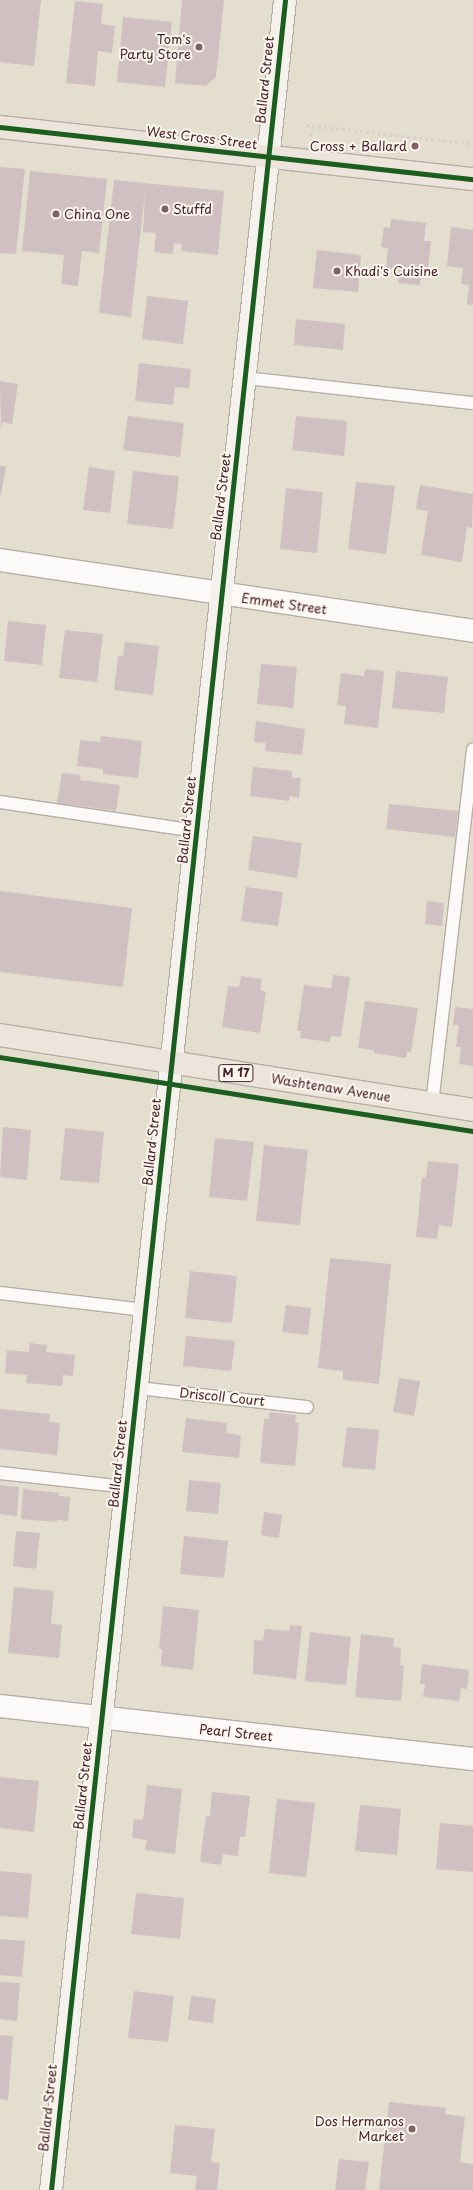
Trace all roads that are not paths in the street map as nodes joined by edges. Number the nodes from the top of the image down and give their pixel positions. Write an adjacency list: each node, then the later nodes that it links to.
1 (285, 0): 3 (street, Ballard Street)
2 (0, 127): 3 (main road, West Cross Street)
3 (269, 157): 4 (main road, West Cross Street); 5 (street, Ballard Street)
4 (473, 179)
5 (246, 378): 6 (lane); 8 (street, Ballard Street)
6 (473, 403)
7 (0, 560): 8 (street, Emmet Street)
8 (221, 595): 9 (street, Emmet Street); 12 (street, Ballard Street)
9 (473, 632)
10 (473, 749): 15 (lane)
11 (0, 802): 12 (lane)
12 (197, 831): 14 (street, Ballard Street)
13 (0, 1035): 14 (main road, Washtenaw Avenue / M 17)
14 (172, 1062): 15 (main road, Washtenaw Avenue / M 17); 18 (street, Ballard Street)
15 (432, 1104): 16 (main road, Washtenaw Avenue / M 17)
16 (473, 1110)
17 (0, 1293): 18 (lane)
18 (145, 1310): 19 (street, Ballard Street)
19 (137, 1388): 20 (lane, Driscoll Court); 22 (street, Ballard Street)
20 (307, 1407)
21 (0, 1473): 22 (lane)
22 (126, 1487): 24 (street, Ballard Street)
23 (0, 1706): 24 (street, Pearl Street)
24 (101, 1718): 25 (street, Pearl Street); 26 (street, Ballard Street)
25 (473, 1759)
26 (50, 2190)

